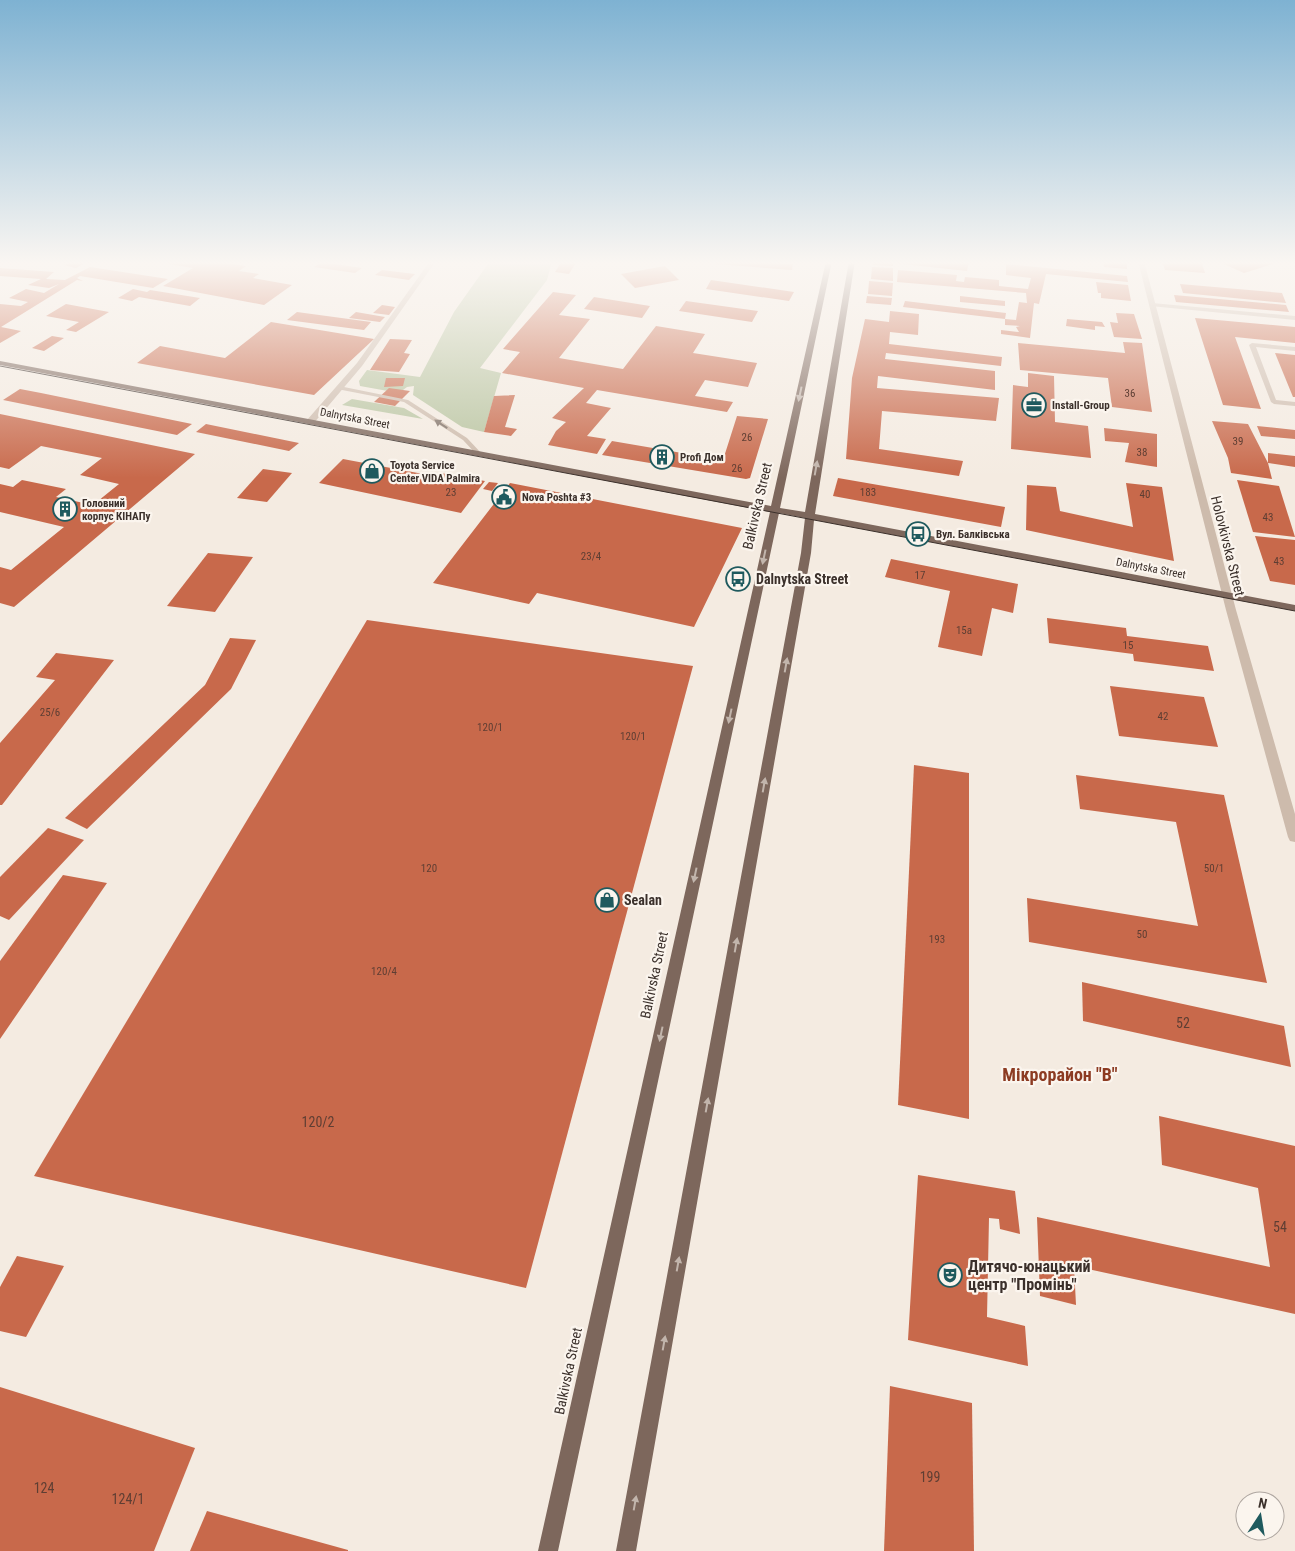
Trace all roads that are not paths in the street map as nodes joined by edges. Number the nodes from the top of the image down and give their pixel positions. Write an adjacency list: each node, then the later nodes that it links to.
1 (383, 333): 7 (street)
2 (814, 333): 11 (main road, Balkivska Street, one-way to 11)
3 (840, 333): 12 (main road, one-way to 3)
4 (1159, 333): 13 (street, Holovkivska Street)
5 (1295, 348): 8 (lane)
6 (0, 363): 9 (main road, Dalnytska Street)
7 (339, 388): 9 (street); 10 (lane, one-way to 7)
8 (1295, 404)
9 (310, 422): 10 (main road, Dalnytska Street)
10 (479, 454): 11 (main road, Dalnytska Street)
11 (776, 510): 12 (main road, Dalnytska Street); 16 (main road, Balkivska Street, one-way to 16)
12 (810, 516): 13 (main road, Dalnytska Street); 17 (main road, one-way to 12)
13 (1227, 595): 14 (main road, Dalnytska Street); 15 (street, Holovkivska Street)
14 (1295, 608)
15 (1295, 837)
16 (548, 1551)
17 (626, 1551)

